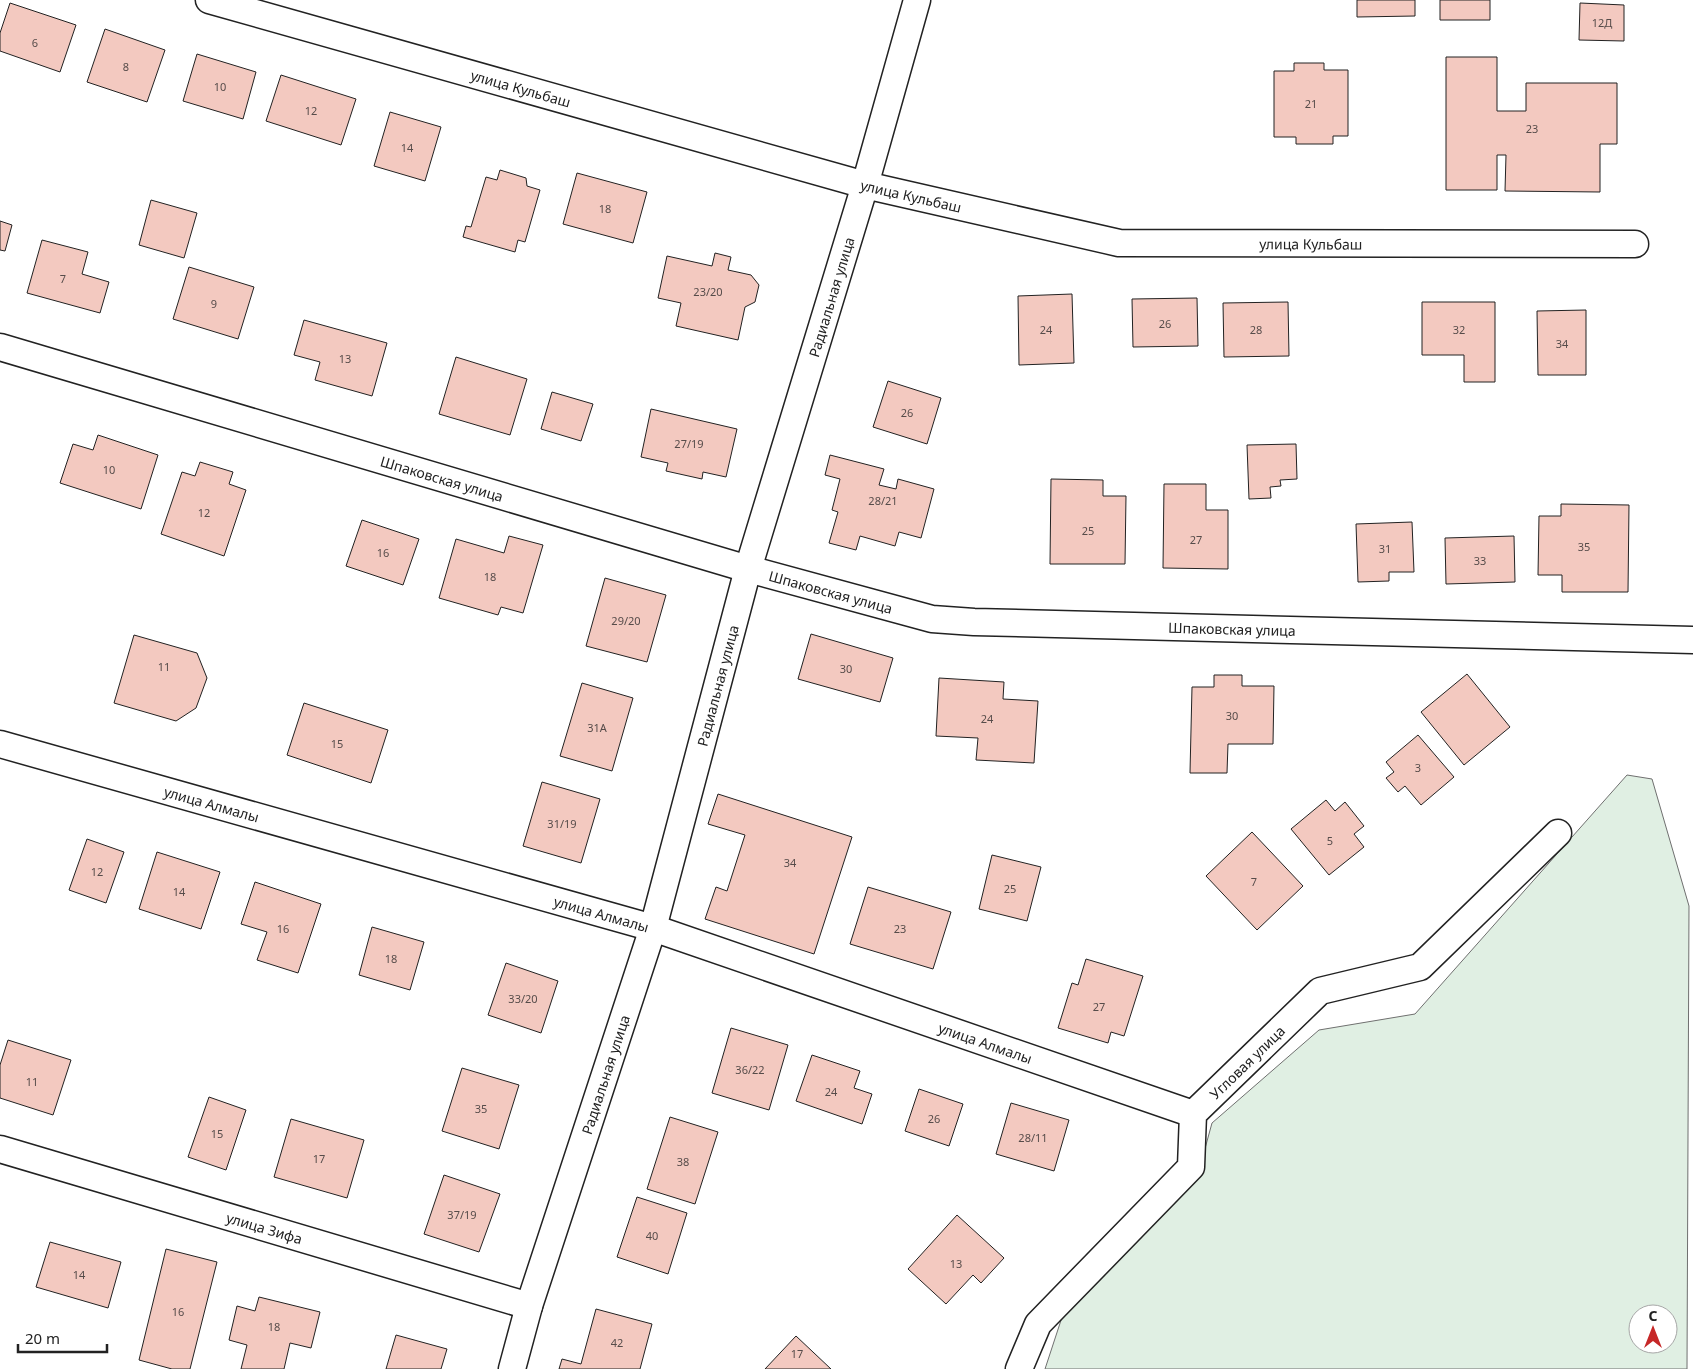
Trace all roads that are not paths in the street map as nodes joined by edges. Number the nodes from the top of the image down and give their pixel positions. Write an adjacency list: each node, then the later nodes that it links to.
1 (209, 0): 3 (street, улица Кульбаш)
2 (917, 0): 3 (street, Радиальная улица)
3 (865, 186): 4 (street, улица Кульбаш); 6 (street, Радиальная улица)
4 (1635, 244)
5 (0, 347): 6 (street, Шпаковская улица)
6 (748, 569): 7 (street, Шпаковская улица); 10 (street, Радиальная улица)
7 (1693, 640)
8 (0, 744): 10 (street, улица Алмалы)
9 (1558, 833): 11 (street, Угловая улица)
10 (653, 928): 11 (street, улица Алмалы); 13 (street, Радиальная улица)
11 (1194, 1114): 15 (street)
12 (0, 1149): 13 (street, улица Зифа)
13 (529, 1306): 14 (street, Радиальная улица)
14 (512, 1369)
15 (1019, 1369)

